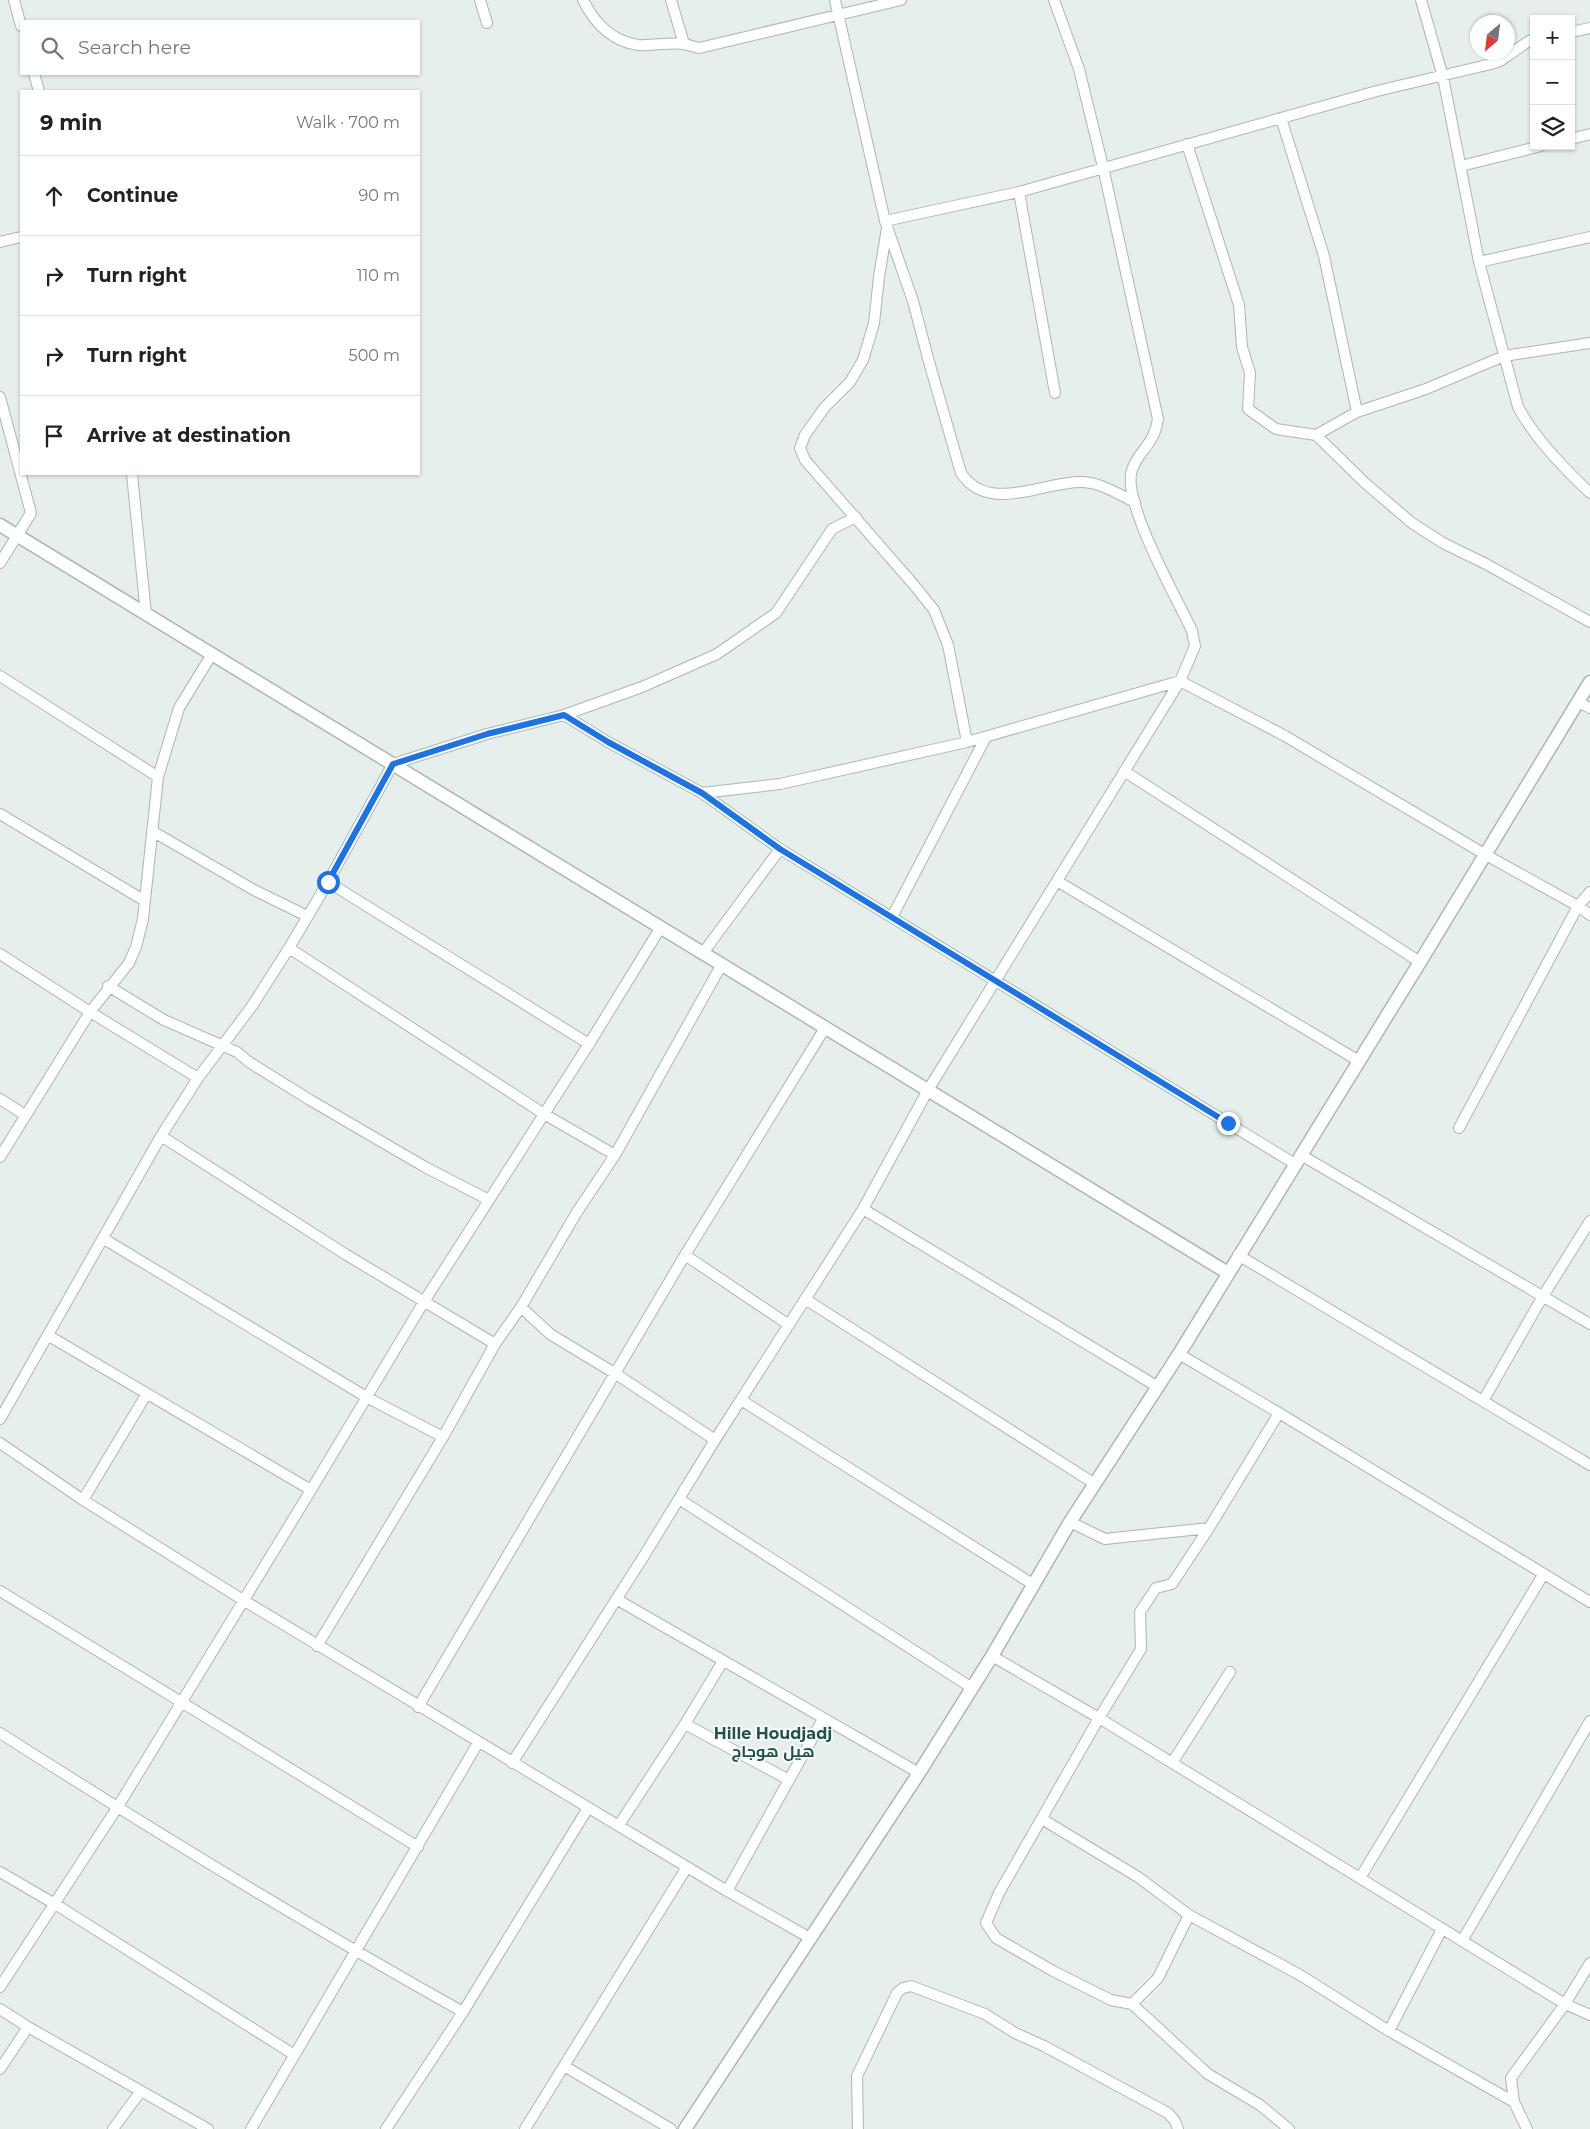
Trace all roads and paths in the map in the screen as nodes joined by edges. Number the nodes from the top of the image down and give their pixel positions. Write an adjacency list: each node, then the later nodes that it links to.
1 (14, 0): 10 (street)
2 (480, 0): 11 (street)
3 (583, 0): 15 (street)
4 (671, 0): 15 (street)
5 (835, 0): 9 (street)
6 (901, 0): 9 (street)
7 (1054, 0): 24 (street)
8 (1421, 0): 17 (street)
9 (839, 16): 15 (street); 27 (street)
10 (20, 22)
11 (487, 23)
12 (1590, 28): 13 (street)
13 (1575, 31)
14 (1530, 41): 17 (street)
15 (684, 44)
16 (34, 75): 18 (street)
17 (1443, 77): 19 (street); 25 (street)
18 (38, 90)
19 (1281, 118): 22 (street); 36 (street)
20 (1590, 134): 21 (street)
21 (1575, 138)
22 (1187, 144): 24 (street); 37 (street)
23 (1530, 149): 25 (street)
24 (1103, 166): 26 (street); 42 (street)
25 (1461, 166): 31 (street)
26 (1019, 192): 27 (street); 34 (street)
27 (886, 224): 42 (street); 43 (street)
28 (20, 237): 30 (street)
29 (1590, 237): 31 (street)
30 (0, 242)
31 (1479, 262): 33 (street)
32 (1590, 343): 33 (street)
33 (1504, 356): 36 (street); 41 (street)
34 (1055, 394)
35 (0, 398): 38 (street)
36 (1357, 412): 37 (street)
37 (1316, 434): 48 (street)
38 (20, 472)
39 (21, 475): 45 (street)
40 (132, 475): 47 (street)
41 (1590, 492)
42 (1135, 502): 51 (street)
43 (856, 517): 55 (street); 57 (street)
44 (0, 524): 45 (street)
45 (18, 536): 46 (street); 47 (street)
46 (0, 563)
47 (146, 614): 49 (street)
48 (1590, 622)
49 (212, 654): 58 (street); 60 (street)
50 (0, 676): 60 (street)
51 (1180, 681): 56 (street); 59 (street); 65 (street)
52 (1590, 682): 53 (street)
53 (1578, 702): 54 (street); 65 (street)
54 (1590, 708)
55 (564, 715): 58 (street); 61 (street)
56 (986, 737): 57 (street); 73 (street)
57 (967, 742): 61 (street)
58 (393, 764): 67 (street); 74 (street)
59 (1124, 771): 66 (street); 78 (street)
60 (158, 777): 63 (street)
61 (702, 793): 64 (street)
62 (0, 814): 69 (street)
63 (152, 831): 69 (street); 72 (street)
64 (780, 849): 73 (street); 76 (street)
65 (1486, 855): 70 (street); 78 (street)
66 (1057, 881): 80 (street); 86 (street)
67 (328, 882): 72 (street); 84 (street)
68 (1590, 892): 70 (street)
69 (145, 901): 81 (street)
70 (1578, 906): 71 (street); 92 (street)
71 (1590, 915)
72 (307, 916): 75 (street)
73 (892, 917): 80 (street)
74 (661, 927): 76 (street); 84 (street)
75 (289, 948): 85 (street); 90 (street)
76 (703, 953): 79 (street)
77 (0, 954): 82 (street)
78 (1420, 962): 86 (street)
79 (722, 964): 83 (street); 94 (street)
80 (996, 980): 88 (street); 96 (street)
81 (108, 986): 82 (street); 85 (street)
82 (90, 1012): 87 (street); 91 (street)
83 (825, 1028): 88 (street); 101 (street)
84 (589, 1044): 90 (street)
85 (222, 1046): 87 (street); 97 (street)
86 (1359, 1061): 96 (street)
87 (198, 1078): 93 (street)
88 (928, 1090): 98 (street); 103 (street)
89 (0, 1099): 91 (street)
90 (544, 1114): 94 (street); 97 (street)
91 (25, 1115): 95 (street)
92 (1459, 1128)
93 (161, 1136): 100 (street); 106 (street)
94 (614, 1155): 107 (street)
95 (0, 1157)
96 (1298, 1159): 102 (street); 104 (street)
97 (489, 1200): 106 (street)
98 (863, 1208): 105 (street); 114 (street)
99 (1590, 1221): 104 (street)
100 (104, 1239): 110 (street); 116 (street)
101 (685, 1255): 109 (street); 113 (street)
102 (1238, 1255): 103 (street); 118 (street)
103 (1228, 1273): 112 (street)
104 (1543, 1296): 108 (street); 118 (street)
105 (805, 1299): 109 (street); 125 (street)
106 (425, 1300): 111 (street); 116 (street)
107 (521, 1307): 111 (street); 113 (street)
108 (1590, 1324)
109 (789, 1325): 117 (street)
110 (49, 1336): 115 (street); 120 (street)
111 (495, 1344): 121 (street)
112 (1179, 1354): 114 (street); 119 (street)
113 (616, 1374): 122 (street); 143 (street)
114 (1158, 1387): 125 (street)
115 (146, 1395): 126 (street); 128 (street)
116 (368, 1398): 121 (street); 126 (street)
117 (741, 1400): 122 (street); 132 (street)
118 (1483, 1401): 124 (street)
119 (1279, 1413): 130 (street); 131 (street)
120 (0, 1419)
121 (443, 1437): 137 (street)
122 (714, 1440): 127 (street)
123 (0, 1444): 128 (street)
124 (1590, 1465)
125 (1095, 1484): 129 (street)
126 (311, 1490): 135 (street)
127 (679, 1498): 134 (street); 141 (street)
128 (83, 1500): 135 (street)
129 (1070, 1522): 130 (street); 132 (street)
130 (1209, 1528): 144 (street)
131 (1543, 1575): 136 (street); 161 (street)
132 (1034, 1585): 138 (street)
133 (0, 1591): 142 (street)
134 (616, 1599): 139 (street); 150 (street)
135 (243, 1600): 137 (street); 142 (street)
136 (1590, 1602)
137 (318, 1646): 143 (street)
138 (992, 1656): 141 (street); 144 (street)
139 (722, 1661): 145 (street); 147 (street)
140 (1230, 1672): 151 (street)
141 (972, 1688): 152 (street)
142 (182, 1701): 154 (street); 158 (street)
143 (418, 1707): 149 (street)
144 (1099, 1718): 151 (street); 156 (street)
145 (823, 1719): 152 (street); 153 (street)
146 (1590, 1720): 167 (street)
147 (685, 1724): 153 (street); 157 (street)
148 (0, 1733): 154 (street)
149 (478, 1743): 150 (street); 158 (street)
150 (512, 1763): 155 (street)
151 (1172, 1763): 161 (street)
152 (918, 1773): 166 (street)
153 (789, 1780): 162 (street)
154 (117, 1808): 163 (street); 168 (street)
155 (588, 1808): 157 (street); 174 (street)
156 (1042, 1818): 164 (street); 171 (street)
157 (619, 1826): 159 (street)
158 (418, 1847): 168 (street)
159 (687, 1867): 162 (street); 179 (street)
160 (0, 1872): 163 (street)
161 (1360, 1878): 165 (street)
162 (727, 1891): 166 (street)
163 (55, 1904): 170 (street); 178 (street)
164 (1189, 1915): 171 (street); 177 (street)
165 (1442, 1929): 167 (street); 177 (street)
166 (810, 1938): 189 (street)
167 (1462, 1940): 172 (street)
168 (356, 1952): 174 (street); 178 (street)
169 (1590, 1963): 172 (street)
170 (0, 1987)
171 (1132, 2004): 192 (street)
172 (1565, 2004): 175 (street); 182 (street)
173 (0, 2009): 176 (street)
174 (463, 2012): 186 (street)
175 (1590, 2015)
176 (28, 2027): 180 (street); 181 (street)
177 (1389, 2031): 182 (street)
178 (293, 2054): 185 (street)
179 (564, 2066): 187 (street); 188 (street)
180 (0, 2069)
181 (141, 2091): 183 (street); 184 (street)
182 (1514, 2102): 193 (street)
183 (114, 2129)
184 (208, 2129)
185 (251, 2129)
186 (386, 2129)
187 (525, 2129)
188 (671, 2129)
189 (685, 2129)
190 (858, 2129): 191 (street)
191 (1178, 2129)
192 (1289, 2129)
193 (1527, 2129)

